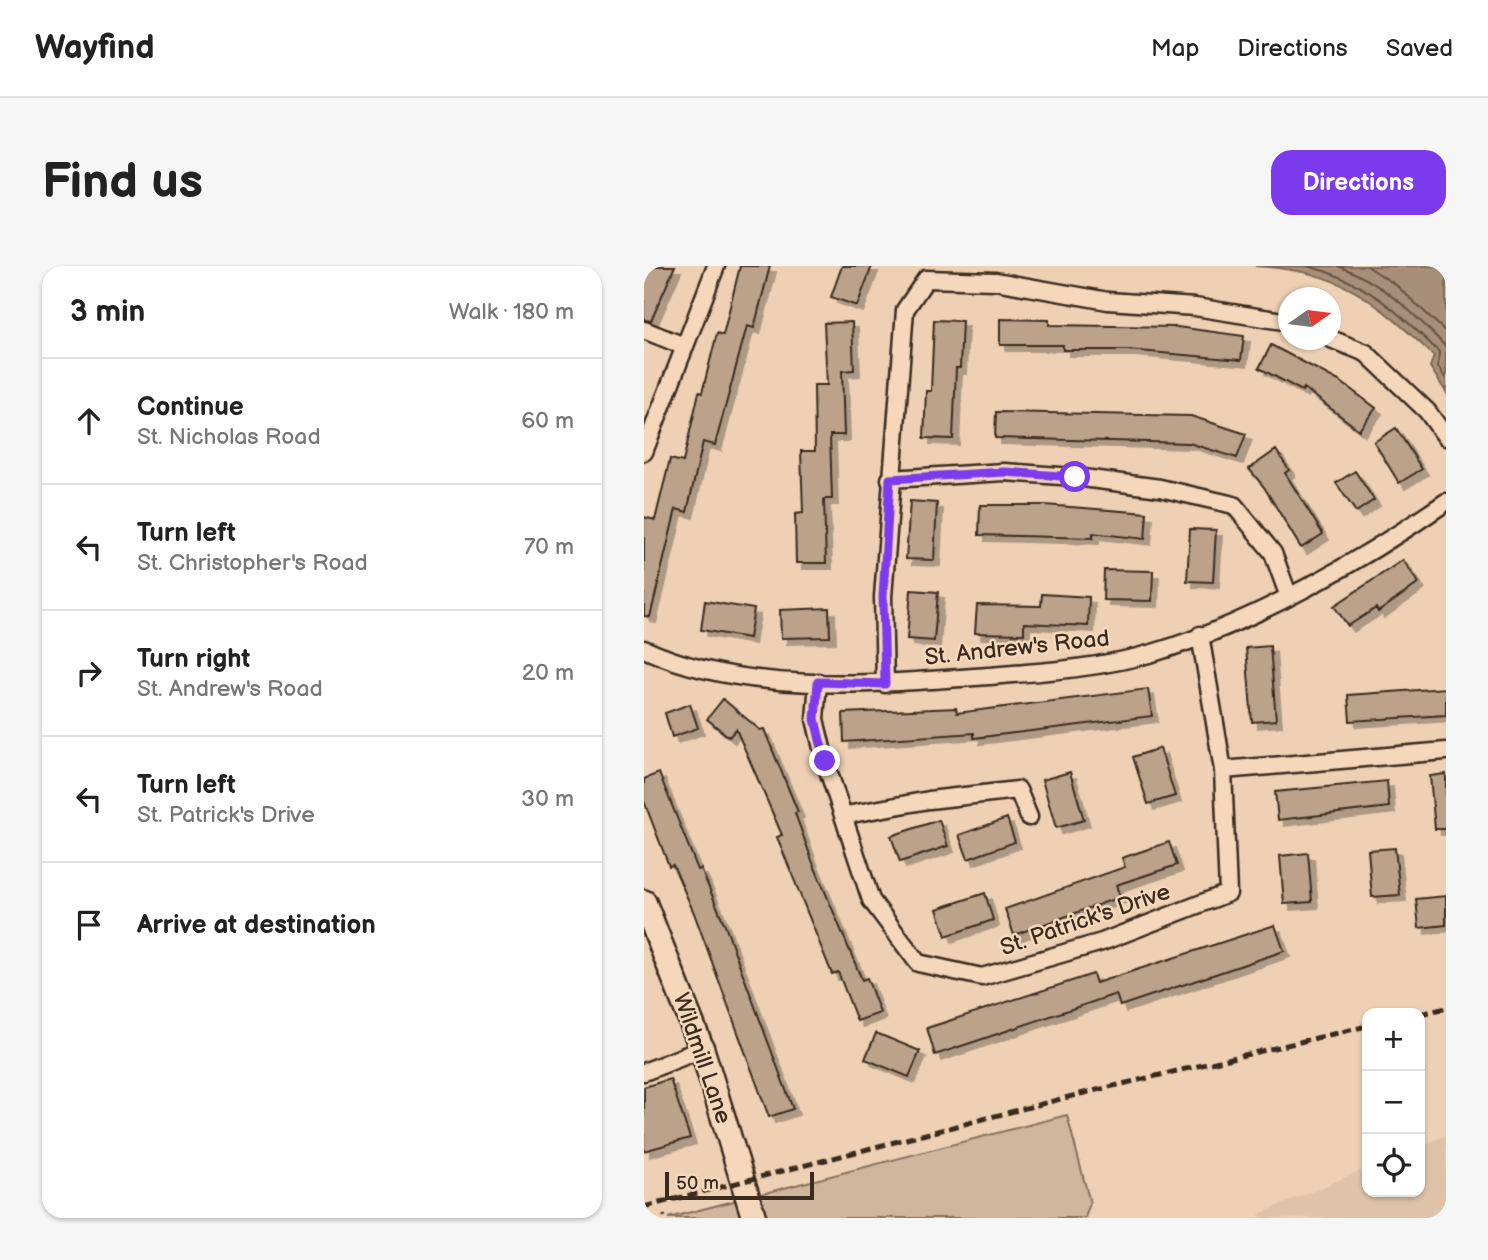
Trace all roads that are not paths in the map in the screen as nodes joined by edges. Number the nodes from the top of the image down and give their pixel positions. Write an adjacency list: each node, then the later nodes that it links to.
1 (716, 266): 5 (street)
2 (1278, 320): 8 (street)
3 (644, 330): 5 (street)
4 (1341, 343): 6 (street)
5 (684, 346): 7 (street)
6 (1446, 437)
7 (644, 453)
8 (890, 479): 10 (street); 14 (street)
9 (1446, 502): 10 (street, St. Andrew's Road)
10 (1289, 597): 11 (street, St. Andrew's Road)
11 (1200, 635): 14 (street, St. Andrew's Road); 16 (street, St. Patrick's Drive)
12 (644, 649): 13 (street, St. Andrew's Road)
13 (818, 682): 14 (street, St. Andrew's Road); 17 (street, St. Patrick's Drive)
14 (885, 684)
15 (1446, 751): 16 (street)
16 (1223, 769): 17 (street, St. Patrick's Drive)
17 (846, 815): 18 (street)
18 (1028, 817)
19 (644, 902): 20 (street, Wildmill Lane)
20 (702, 1049): 21 (street); 22 (street, Wildmill Lane)
21 (644, 1072)
22 (754, 1218)

